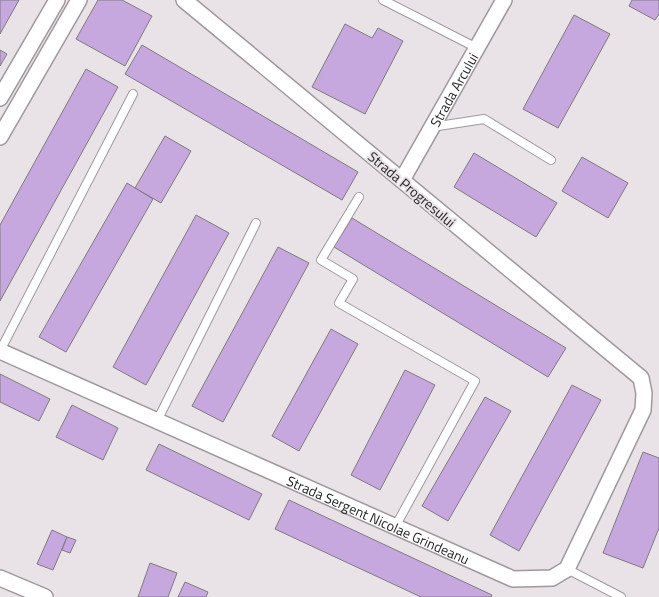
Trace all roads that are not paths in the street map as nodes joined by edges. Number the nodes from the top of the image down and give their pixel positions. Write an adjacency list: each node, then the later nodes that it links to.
1 (57, 0): 8 (street)
2 (79, 0): 10 (street)
3 (184, 0): 12 (street, Strada Progresului)
4 (383, 0): 6 (lane)
5 (504, 0): 6 (street, Strada Arcului)
6 (477, 48): 9 (street, Strada Arcului)
7 (133, 94): 15 (lane)
8 (0, 98)
9 (432, 127): 11 (lane); 12 (street, Strada Arcului)
10 (0, 137)
11 (551, 160)
12 (402, 180): 18 (street, Strada Progresului)
13 (359, 197): 17 (lane)
14 (256, 223): 16 (lane)
15 (0, 351): 16 (street, Strada Sergent Nicolae Grindeanu)
16 (157, 421): 17 (street, Strada Sergent Nicolae Grindeanu)
17 (395, 527): 18 (street, Strada Sergent Nicolae Grindeanu)
18 (567, 569): 21 (lane)
19 (0, 578): 20 (street)
20 (46, 597)
21 (621, 597)

